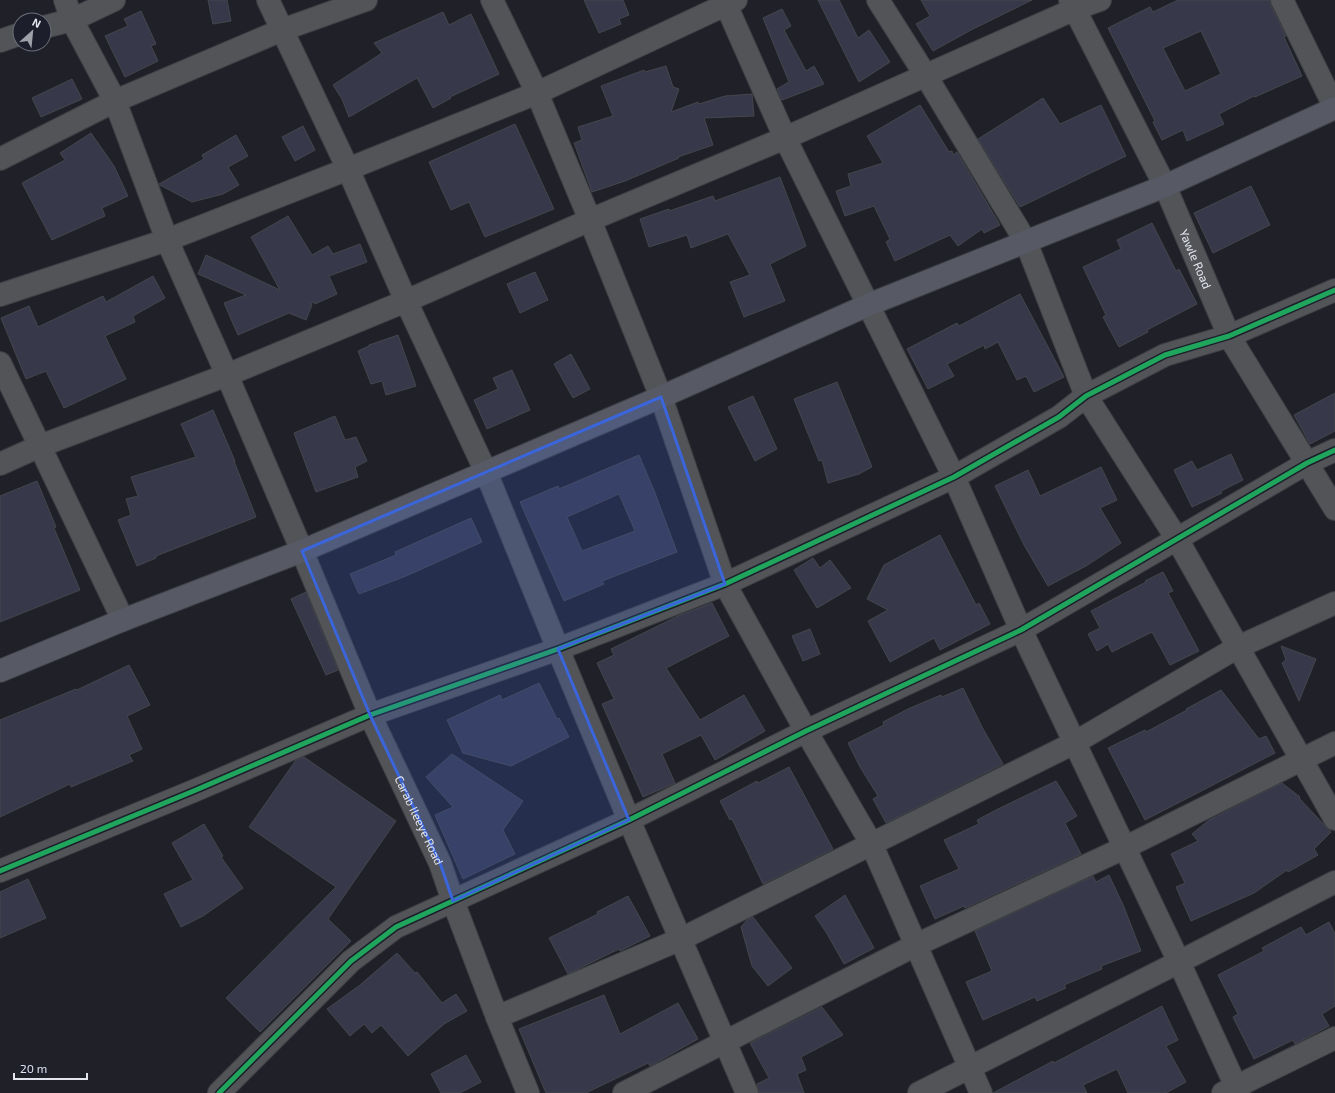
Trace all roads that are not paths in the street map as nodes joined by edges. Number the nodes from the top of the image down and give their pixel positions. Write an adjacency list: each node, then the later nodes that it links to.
1 (114, 0): 10 (street)
2 (268, 0): 12 (street)
3 (366, 0): 12 (street)
4 (492, 0): 16 (street)
5 (878, 0): 15 (street)
6 (1100, 0): 9 (street)
7 (1282, 0): 18 (street)
8 (729, 2): 16 (street); 19 (street)
9 (1073, 5): 15 (street); 22 (street, Yawle Road)
10 (68, 10): 11 (street); 17 (street, Carab Ileeye Road)
11 (52, 21)
12 (282, 30): 17 (street); 21 (street)
13 (12, 37): 14 (street)
14 (0, 41)
15 (926, 76): 19 (street); 25 (street)
16 (537, 93): 21 (street); 23 (street)
17 (115, 102): 20 (street); 24 (street, Carab Ileeye Road)
18 (1335, 108): 22 (highway)
19 (785, 138): 23 (street); 29 (street)
20 (0, 159)
21 (348, 169): 24 (street); 28 (street)
22 (1165, 186): 25 (highway); 30 (street, Yawle Road)
23 (590, 220): 28 (street); 34 (street)
24 (167, 240): 27 (street); 32 (street, Carab Ileeye Road)
25 (1026, 242): 29 (highway); 33 (street)
26 (1335, 290): 30 (street)
27 (0, 295)
28 (406, 301): 32 (street); 39 (street)
29 (868, 305): 34 (highway); 40 (street)
30 (1230, 336): 33 (street); 37 (street, Yawle Road)
31 (0, 363): 35 (street)
32 (227, 375): 35 (street); 43 (street, Carab Ileeye Road)
33 (1086, 396): 40 (street); 42 (street)
34 (661, 397): 39 (highway); 44 (street)
35 (40, 446): 38 (street); 46 (street)
36 (1335, 450): 37 (street)
37 (1307, 463): 41 (street, Yawle Road); 42 (street)
38 (0, 464)
39 (486, 472): 43 (highway); 49 (street)
40 (954, 477): 44 (street); 47 (street)
41 (1335, 509)
42 (1177, 538): 47 (street); 48 (street)
43 (302, 551): 46 (highway); 51 (street, Carab Ileeye Road)
44 (725, 584): 49 (street); 52 (street)
45 (1335, 603): 48 (street)
46 (123, 620): 50 (highway)
47 (1020, 630): 52 (street); 53 (street)
48 (1238, 647): 53 (street); 55 (street)
49 (558, 649): 51 (street); 57 (street)
50 (0, 672)
51 (370, 715): 60 (street); 62 (street, Carab Ileeye Road)
52 (806, 731): 57 (street); 58 (street)
53 (1074, 743): 58 (street); 59 (street)
54 (1335, 743): 55 (street)
55 (1302, 760): 56 (street); 59 (street)
56 (1335, 819)
57 (629, 820): 62 (street); 63 (street)
58 (871, 843): 63 (street); 64 (street)
59 (1124, 848): 64 (street); 65 (street)
60 (0, 871)
61 (1335, 882): 65 (street)
62 (453, 901): 66 (street, Carab Ileeye Road); 71 (street)
63 (681, 939): 66 (street); 68 (street)
64 (916, 945): 68 (street); 69 (street)
65 (1179, 962): 69 (street); 70 (street)
66 (497, 1017): 72 (street, Carab Ileeye Road)
67 (1335, 1038): 70 (street)
68 (725, 1041): 73 (street); 74 (street)
69 (970, 1068): 75 (street); 76 (street)
70 (1233, 1091)
71 (219, 1093)
72 (528, 1093)
73 (624, 1093)
74 (747, 1093)
75 (919, 1093)
76 (981, 1093)

